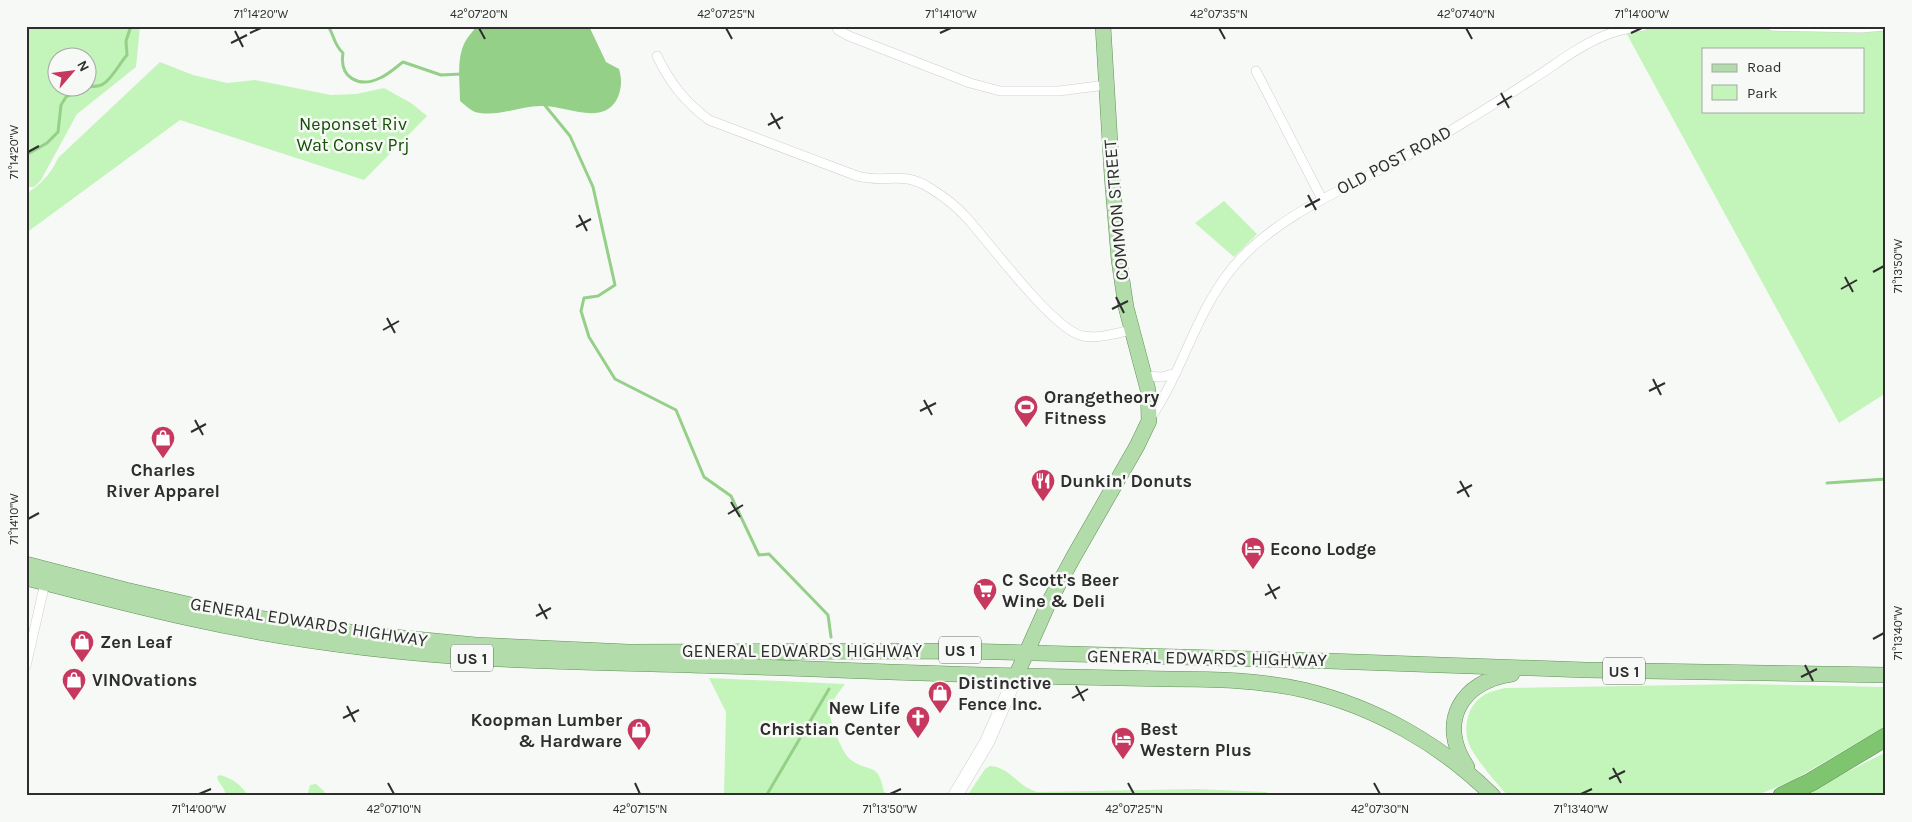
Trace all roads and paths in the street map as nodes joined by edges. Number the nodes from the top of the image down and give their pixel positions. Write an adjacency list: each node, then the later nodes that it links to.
1 (836, 26): 8 (street)
2 (1103, 26): 8 (main road, COMMON STREET)
3 (1642, 26): 9 (street, OLD POST ROAD)
4 (1772, 26): 5 (street)
5 (1885, 26)
6 (657, 56): 10 (street)
7 (1256, 71): 9 (street)
8 (1106, 85): 10 (main road, COMMON STREET)
9 (1322, 199): 11 (street, OLD POST ROAD)
10 (1132, 330): 12 (main road, COMMON STREET)
11 (1176, 373): 12 (street); 13 (street, OLD POST ROAD)
12 (1144, 376): 13 (main road, COMMON STREET)
13 (1149, 421): 17 (main road, OLD POST ROAD)
14 (26, 564): 17 (main road, GENERAL EDWARDS HIGHWAY / US 1)
15 (26, 578): 16 (main road, GENERAL EDWARDS HIGHWAY / US 1)
16 (45, 583): 18 (street); 21 (main road, GENERAL EDWARDS HIGHWAY / US 1)
17 (1026, 652): 19 (main road, GENERAL EDWARDS HIGHWAY / US 1); 21 (main road, OLD POST ROAD)
18 (26, 666)
19 (1586, 670): 20 (main road, GENERAL EDWARDS HIGHWAY / US 1); 23 (main road)
20 (1886, 675)
21 (1016, 676): 23 (main road, GENERAL EDWARDS HIGHWAY / US 1); 24 (main road, OLD POST ROAD)
22 (1886, 737): 26 (highway)
23 (1475, 778): 25 (main road, GENERAL EDWARDS HIGHWAY / US 1)
24 (955, 796)
25 (1493, 796)
26 (1782, 796)

